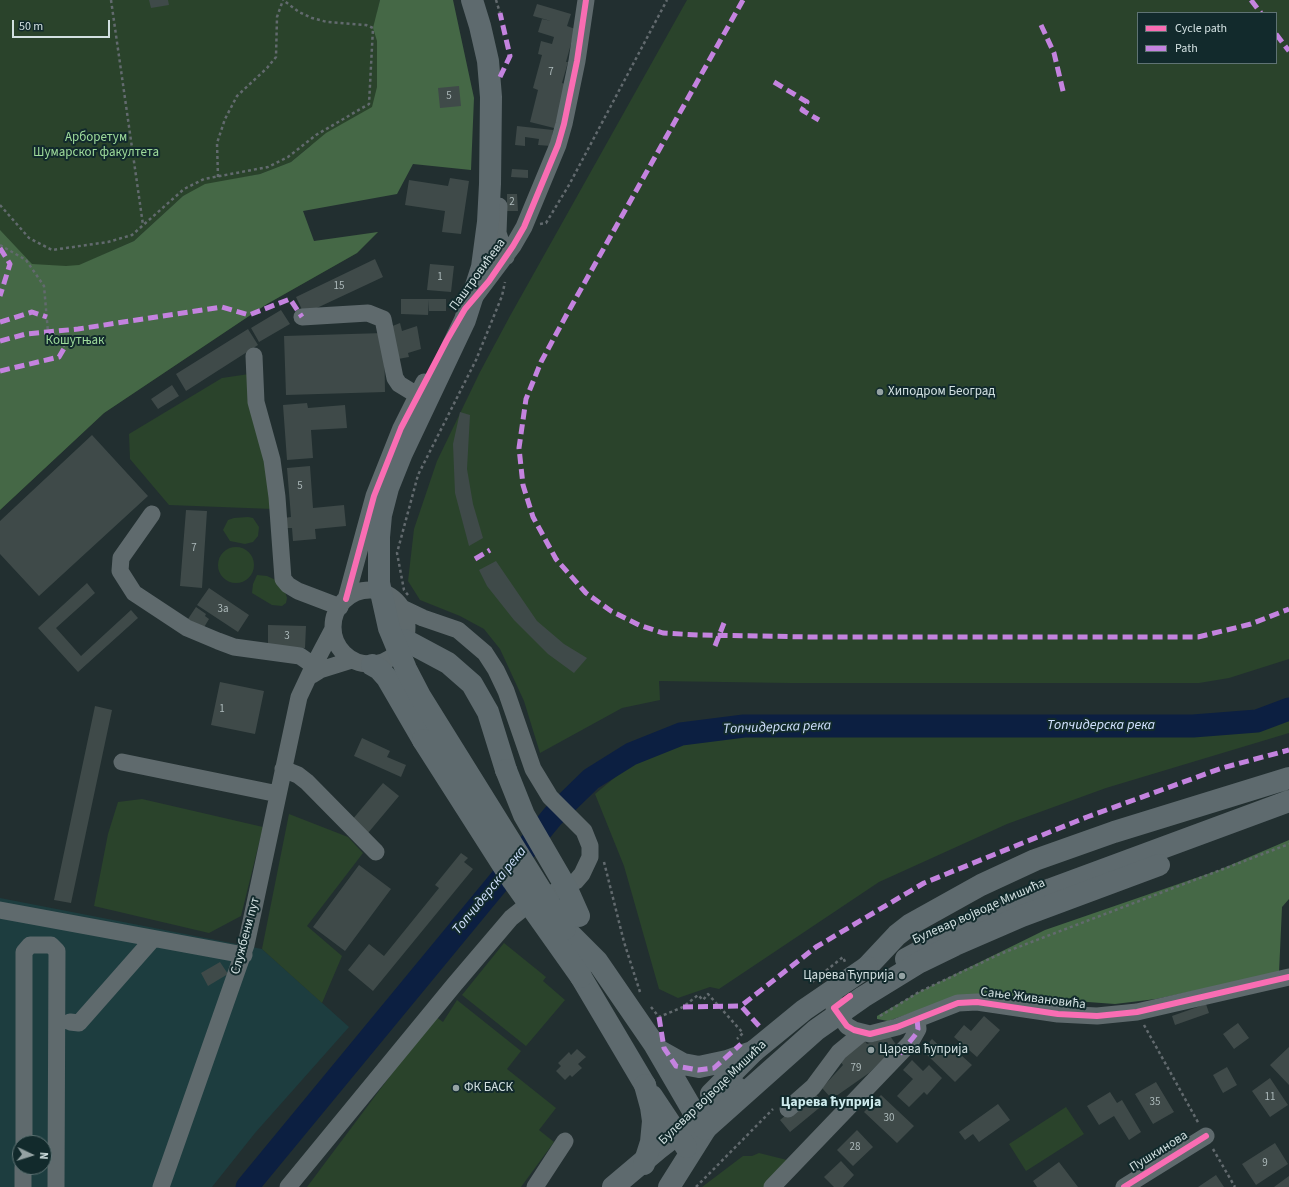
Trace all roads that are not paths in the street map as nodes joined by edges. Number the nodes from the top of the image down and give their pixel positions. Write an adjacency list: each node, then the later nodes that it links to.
1 (472, 0): 27 (main road, bridge)
2 (586, 0): 4 (street, Паштровићева)
3 (500, 77): 4 (street)
4 (506, 257): 7 (street, Паштровићева)
5 (302, 317): 7 (street)
6 (254, 356): 12 (street)
7 (417, 395): 9 (street, Паштровићева)
8 (152, 514): 17 (street)
9 (366, 523): 10 (street, Паштровићева); 12 (street, Паштровићева)
10 (383, 592): 11 (street); 12 (street)
11 (406, 602): 13 (street); 15 (street)
12 (343, 603): 14 (street)
13 (436, 622): 15 (street); 53 (street)
14 (333, 629): 16 (street); 17 (street, Службени пут)
15 (406, 635): 16 (street); 30 (main road, bridge)
16 (362, 662): 17 (street); 32 (main road, bridge)
17 (314, 671): 19 (street, Службени пут)
18 (122, 762): 22 (street)
19 (283, 769): 22 (street, Службени пут); 25 (street)
20 (1289, 778): 31 (main road)
21 (1289, 792): 31 (main road, Булевар војводе Мишића)
22 (278, 794): 29 (street, Службени пут)
23 (1289, 801): 34 (main road)
24 (1289, 816): 43 (main road, Булевар војводе Мишића, bridge)
25 (376, 852)
26 (0, 910): 28 (street)
27 (565, 929): 30 (main road); 32 (main road, bridge)
28 (153, 939): 29 (street); 36 (street)
29 (244, 954): 52 (street, Службени пут)
30 (597, 961): 38 (main road)
31 (867, 966): 39 (main road, Булевар војводе Мишића, bridge)
32 (581, 977): 40 (main road)
33 (1289, 977): 35 (street, Сање Живановића)
34 (842, 1002): 37 (street); 41 (main road)
35 (917, 1019): 37 (street, Сање Живановића); 59 (street)
36 (70, 1022)
37 (862, 1033): 42 (street)
38 (657, 1050): 39 (main road); 43 (main road)
39 (754, 1051): 43 (main road, Булевар војводе Мишића)
40 (644, 1085): 45 (main road, bridge); 48 (main road, bridge)
41 (724, 1099): 55 (main road); 58 (main road)
42 (782, 1108)
43 (699, 1120): 45 (main road, Булевар војводе Мишића)
44 (24, 1135): 51 (street)
45 (680, 1138): 48 (main road, Булевар војводе Мишића); 57 (main road, Булевар војводе Мишића)
46 (1208, 1140): 60 (street, Пушкинова)
47 (565, 1141): 54 (street)
48 (644, 1164): 56 (main road, Булевар војводе Мишића)
49 (23, 1175): 50 (street)
50 (23, 1187)
51 (56, 1187)
52 (161, 1187)
53 (288, 1187)
54 (535, 1187)
55 (613, 1187)
56 (626, 1187)
57 (652, 1187)
58 (669, 1187)
59 (772, 1187)
60 (1124, 1187)

